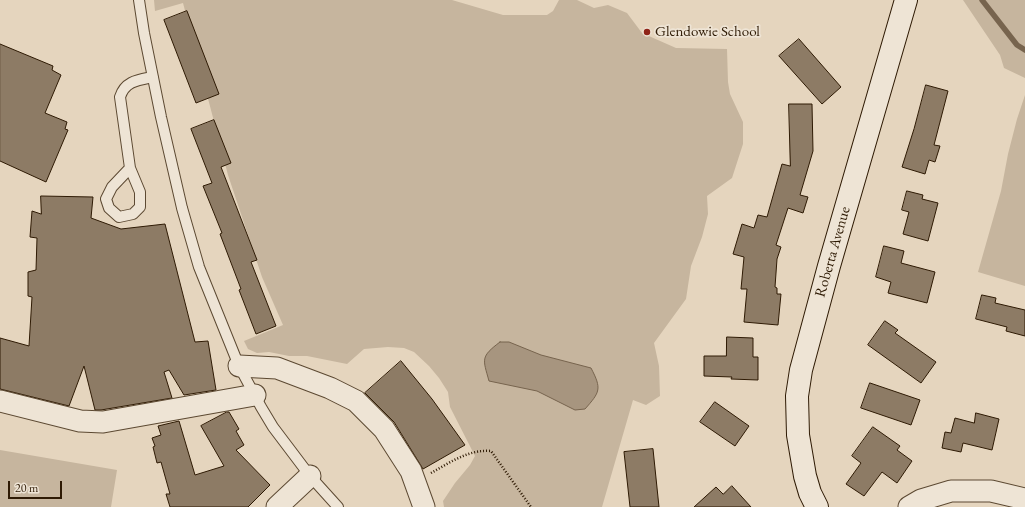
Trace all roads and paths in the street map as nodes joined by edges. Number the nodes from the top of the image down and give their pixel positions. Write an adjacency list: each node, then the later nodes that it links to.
1 (139, 0): 3 (lane)
2 (906, 0): 15 (street, Roberta Avenue)
3 (153, 77): 4 (lane); 5 (lane)
4 (130, 168): 4 (lane)
5 (239, 366): 6 (lane); 13 (street)
6 (255, 395): 7 (street); 9 (lane)
7 (0, 401)
8 (428, 474): 14 (path)
9 (310, 476): 11 (street); 12 (lane)
10 (1025, 499): 16 (street)
11 (277, 507)
12 (338, 507)
13 (424, 507)
14 (531, 507)
15 (817, 507)
16 (909, 507)

